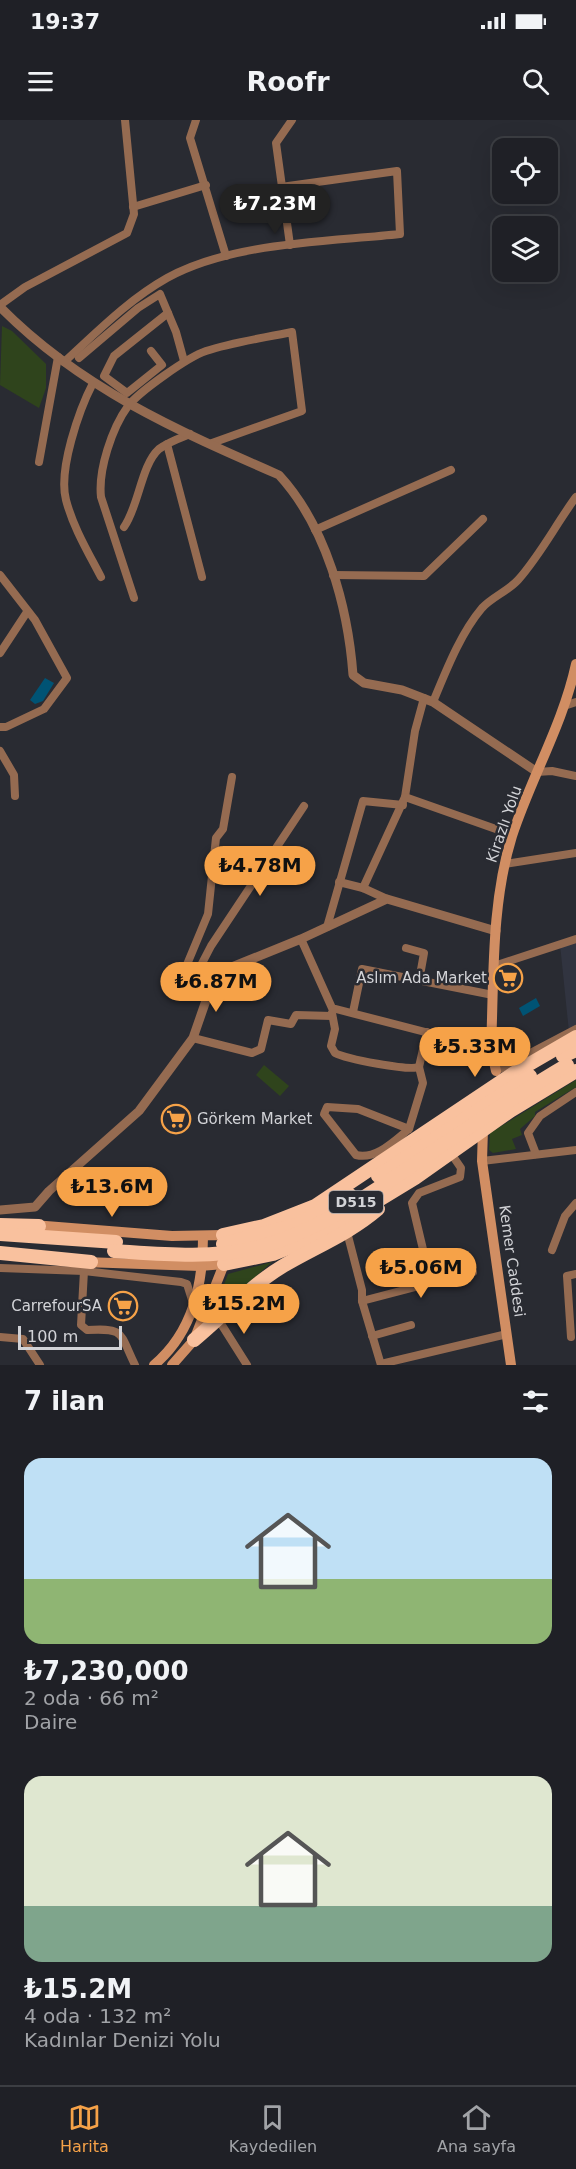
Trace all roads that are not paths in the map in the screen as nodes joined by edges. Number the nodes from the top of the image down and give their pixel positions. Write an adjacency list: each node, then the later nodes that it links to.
1 (125, 120): 6 (street)
2 (196, 120): 4 (street)
3 (292, 120): 5 (street)
4 (206, 185): 6 (street); 8 (street)
5 (281, 187): 7 (street); 7 (street)
6 (133, 207): 9 (street)
7 (290, 246): 8 (street)
8 (226, 256): 13 (street)
9 (0, 306): 13 (street)
10 (168, 313): 11 (street); 12 (street); 14 (street)
11 (151, 351)
12 (79, 358)
13 (61, 360): 15 (street); 20 (street)
14 (184, 361): 16 (street); 19 (street)
15 (93, 383): 16 (street); 28 (street)
16 (129, 406): 17 (street); 30 (street)
17 (190, 434): 18 (street); 19 (street)
18 (167, 444): 24 (street); 29 (street)
19 (212, 444): 25 (street)
20 (39, 462)
21 (451, 470): 25 (street)
22 (576, 497): 34 (street)
23 (483, 519): 26 (street)
24 (124, 527)
25 (315, 530): 26 (street)
26 (333, 575): 34 (street)
27 (0, 576): 31 (street)
28 (101, 577)
29 (202, 577)
30 (134, 598)
31 (27, 612): 32 (street); 37 (street)
32 (0, 653)
33 (576, 664): 36 (main road, Kirazlı Yolu)
34 (429, 700): 39 (street); 43 (street)
35 (576, 702): 36 (street)
36 (564, 706): 39 (main road, Kirazlı Yolu)
37 (0, 727)
38 (0, 751): 42 (street)
39 (537, 772): 40 (street); 45 (main road, Kirazlı Yolu)
40 (576, 776)
41 (232, 777): 58 (street)
42 (15, 796)
43 (404, 801): 45 (street); 48 (street); 49 (street)
44 (304, 806): 58 (street)
45 (513, 835): 47 (main road, Kirazlı Yolu)
46 (576, 854): 47 (street)
47 (505, 864): 52 (main road, Kirazlı Yolu)
48 (339, 882): 49 (street); 51 (street)
49 (363, 888): 50 (street)
50 (387, 899): 51 (street); 52 (street)
51 (327, 927): 53 (street)
52 (496, 931): 56 (main road, Kirazlı Yolu)
53 (301, 939): 59 (street); 61 (street)
54 (576, 939): 56 (street)
55 (406, 948): 57 (street)
56 (495, 966): 60 (main road, Kirazlı Yolu)
57 (419, 981): 60 (street); 62 (street)
58 (198, 983): 59 (street)
59 (210, 989): 66 (street)
60 (493, 995): 67 (main road, Kirazlı Yolu)
61 (332, 1012): 62 (street); 66 (street); 70 (street)
62 (353, 1012): 64 (street)
63 (576, 1029): 71 (street)
64 (427, 1032): 67 (street); 70 (street)
65 (576, 1037): 72 (highway)
66 (193, 1038): 83 (street)
67 (491, 1049): 71 (main road, Kirazlı Yolu)
68 (576, 1050): 69 (highway, D515)
69 (570, 1063): 76 (highway); 93 (highway, D515, bridge)
70 (419, 1067): 75 (street)
71 (496, 1071): 72 (main road); 74 (main road)
72 (514, 1073): 74 (highway)
73 (576, 1092): 79 (street)
74 (476, 1099): 87 (highway)
75 (409, 1129): 75 (street)
76 (483, 1129): 77 (highway); 80 (main road, Kemer Caddesi)
77 (455, 1149): 80 (main road); 81 (highway); 105 (street)
78 (576, 1150): 79 (street)
79 (536, 1154): 80 (street)
80 (482, 1161): 111 (main road, Kemer Caddesi)
81 (415, 1178): 88 (highway); 96 (highway)
82 (576, 1203): 94 (street)
83 (0, 1210)
84 (0, 1219): 86 (main road)
85 (0, 1225): 86 (highway)
86 (39, 1226): 91 (main road)
87 (264, 1226): 90 (highway); 96 (highway)
88 (347, 1232): 107 (street); 109 (highway)
89 (0, 1234): 93 (highway, D515)
90 (223, 1235): 91 (main road); 98 (main road)
91 (203, 1236): 100 (main road)
92 (0, 1243): 93 (highway, D515)
93 (115, 1246)
94 (552, 1250)
95 (0, 1253): 101 (highway)
96 (273, 1254): 98 (highway)
97 (0, 1259): 101 (main road)
98 (224, 1264): 100 (main road); 115 (main road)
99 (178, 1266): 100 (main road); 101 (main road); 106 (main road)
100 (200, 1266): 106 (main road)
101 (87, 1267): 102 (street); 108 (street); 117 (street)
102 (0, 1268)
103 (473, 1272): 105 (street)
104 (576, 1274): 113 (street)
105 (431, 1283): 107 (street)
106 (197, 1295): 108 (main road)
107 (362, 1301): 112 (street)
108 (193, 1312): 118 (main road)
109 (218, 1319): 115 (highway); 120 (street)
110 (411, 1325): 112 (street)
111 (507, 1334): 121 (street); 122 (main road, Kemer Caddesi)
112 (372, 1336): 121 (street)
113 (571, 1336)
114 (0, 1337): 116 (street)
115 (194, 1340): 119 (main road)
116 (40, 1365)
117 (135, 1365)
118 (154, 1365)
119 (172, 1365)
120 (247, 1365)
121 (381, 1365)
122 (511, 1365)

